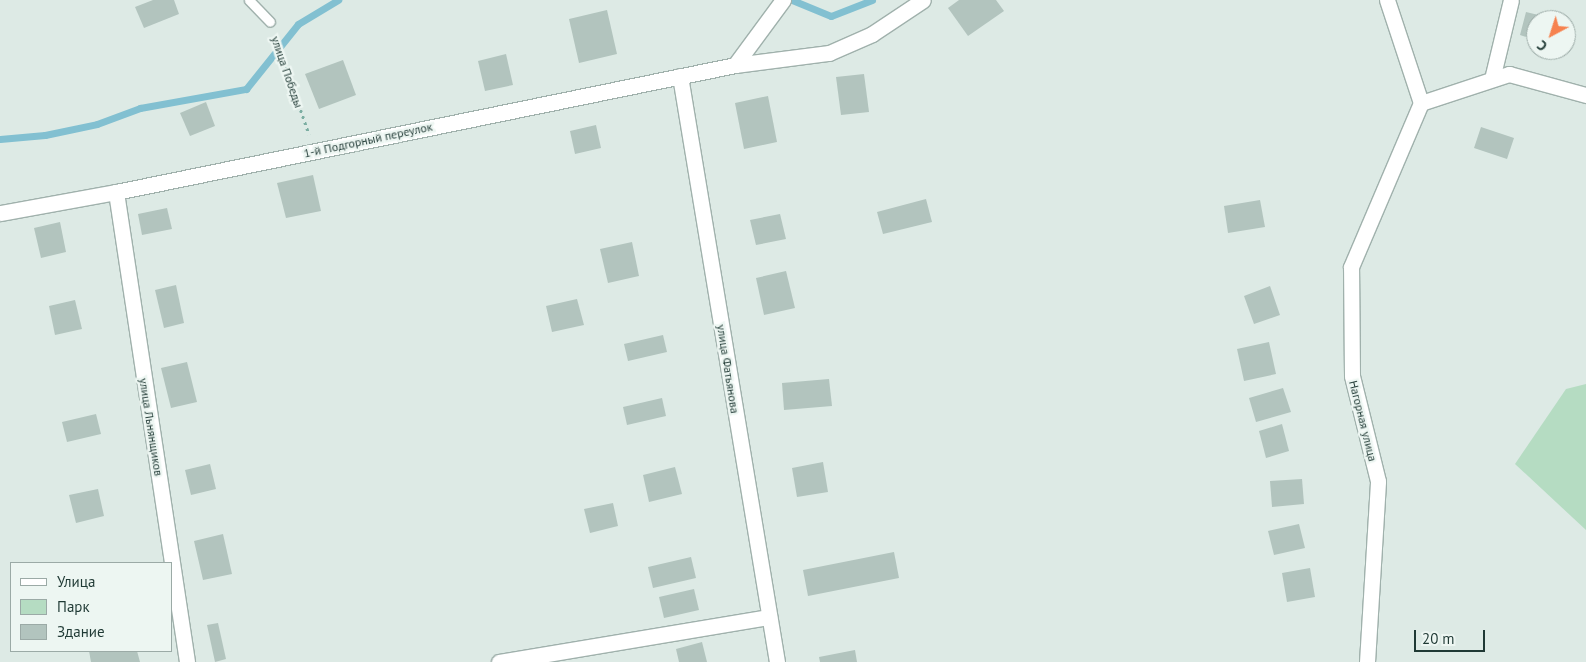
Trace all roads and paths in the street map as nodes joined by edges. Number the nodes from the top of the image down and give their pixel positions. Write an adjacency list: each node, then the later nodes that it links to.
1 (249, 0): 6 (lane, улица Победы)
2 (783, 0): 7 (street)
3 (923, 0): 7 (street, 1-й Подгорный переулок)
4 (1386, 0): 11 (street)
5 (1511, 0): 9 (street)
6 (270, 22): 12 (path, улица Победы)
7 (735, 65): 8 (street, 1-й Подгорный переулок)
8 (680, 76): 12 (street, 1-й Подгорный переулок); 17 (street, улица Фатьянова)
9 (1492, 79): 10 (street); 11 (street)
10 (1586, 95)
11 (1421, 103): 21 (street, Нагорная улица)
12 (315, 151): 13 (street, 1-й Подгорный переулок)
13 (116, 192): 14 (street, 1-й Подгорный переулок); 15 (street, улица Льнянщиков)
14 (0, 213)
15 (172, 562)
16 (172, 563): 18 (street, улица Льнянщиков)
17 (769, 618): 19 (street); 20 (street, улица Фатьянова)
18 (187, 662)
19 (499, 662)
20 (777, 662)
21 (1367, 662)

